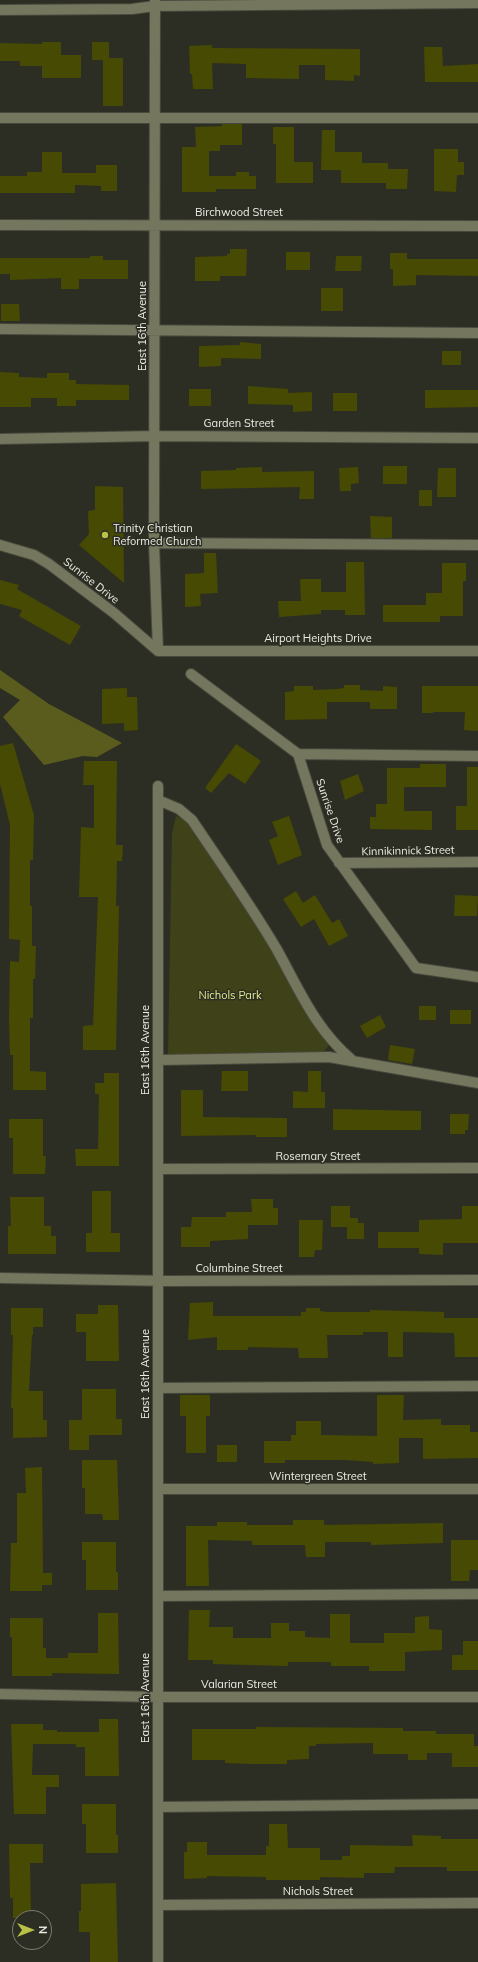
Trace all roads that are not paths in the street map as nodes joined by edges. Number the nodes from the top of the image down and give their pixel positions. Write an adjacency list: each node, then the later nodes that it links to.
1 (478, 2): 2 (street)
2 (155, 3): 3 (street); 6 (street, East 16th Avenue)
3 (41, 5): 4 (street)
4 (0, 10)
5 (0, 118): 6 (street)
6 (155, 118): 7 (street); 9 (street, East 16th Avenue)
7 (478, 118)
8 (0, 225): 9 (street, Birchwood Street)
9 (156, 225): 10 (street, Birchwood Street); 12 (street, East 16th Avenue)
10 (478, 226)
11 (0, 329): 12 (street)
12 (154, 330): 13 (street); 14 (street, East 16th Avenue)
13 (478, 333)
14 (154, 436): 15 (street, Garden Street); 16 (street, Garden Street); 17 (street, East 16th Avenue)
15 (478, 438)
16 (0, 439)
17 (154, 544): 19 (street); 20 (street, East 16th Avenue)
18 (0, 545): 20 (street, Sunrise Drive)
19 (478, 545)
20 (158, 651): 21 (street, Airport Heights Drive)
21 (478, 651)
22 (191, 674): 23 (street)
23 (298, 754): 24 (street); 28 (street, Sunrise Drive)
24 (478, 756)
25 (158, 786): 26 (street, East 16th Avenue)
26 (158, 800): 30 (street, East 16th Avenue); 31 (street)
27 (478, 862): 28 (street, Kinnikinnick Street)
28 (339, 863): 29 (street, Sunrise Drive)
29 (478, 977)
30 (158, 1060): 31 (street); 34 (street, East 16th Avenue)
31 (352, 1060): 32 (street)
32 (478, 1083)
33 (478, 1168): 34 (street, Rosemary Street)
34 (158, 1169): 37 (street, East 16th Avenue)
35 (0, 1278): 37 (street, Columbine Street)
36 (478, 1280): 37 (street, Columbine Street)
37 (158, 1281): 39 (street, East 16th Avenue)
38 (478, 1386): 39 (street)
39 (158, 1388): 40 (street, East 16th Avenue)
40 (158, 1489): 41 (street, Wintergreen Street); 43 (street, East 16th Avenue)
41 (478, 1489)
42 (478, 1594): 43 (street)
43 (158, 1596): 45 (street, East 16th Avenue)
44 (0, 1694): 45 (street, Valarian Street)
45 (158, 1697): 46 (street, Valarian Street); 48 (street, East 16th Avenue)
46 (478, 1697)
47 (478, 1804): 48 (street)
48 (158, 1807): 50 (street, East 16th Avenue)
49 (478, 1903): 50 (street, Nichols Street)
50 (158, 1905): 51 (street, East 16th Avenue)
51 (158, 1962)

